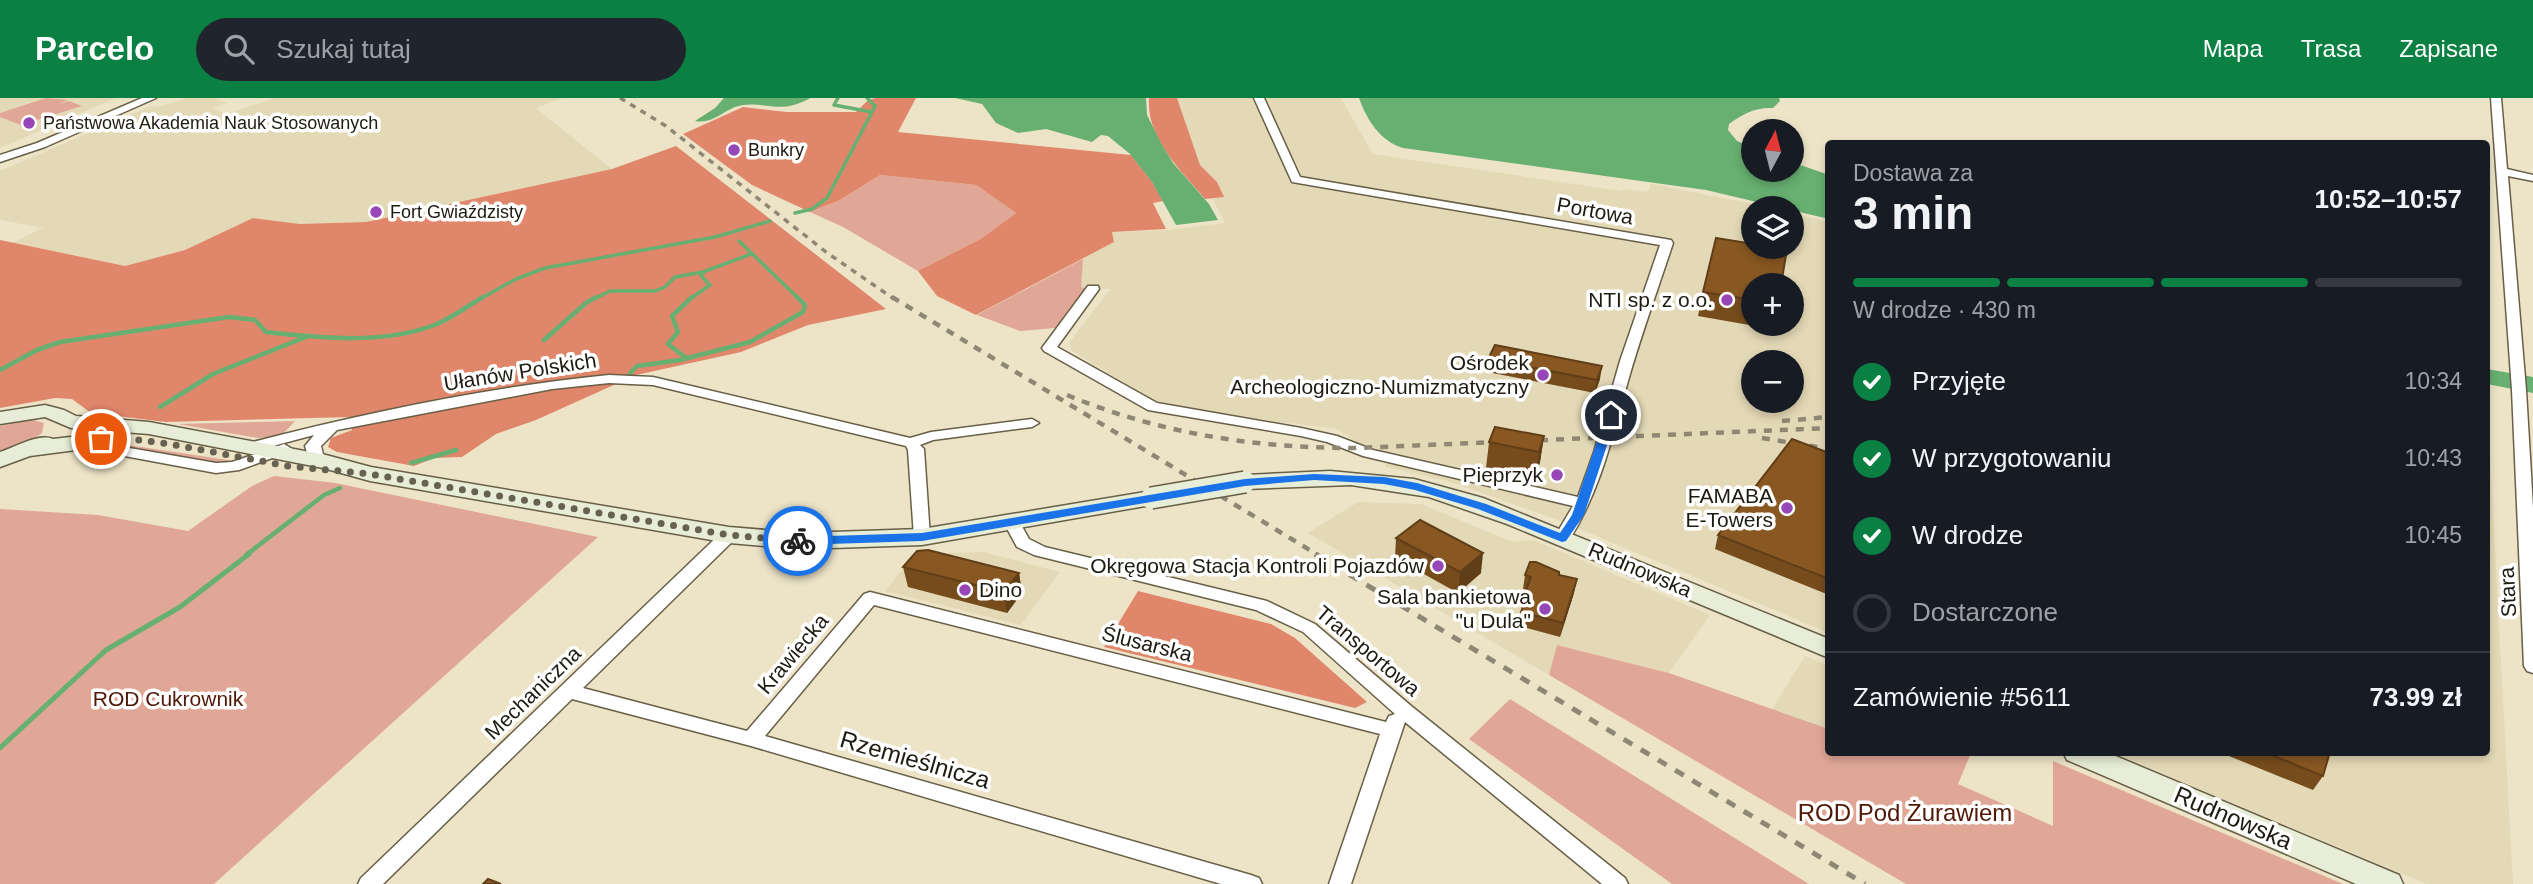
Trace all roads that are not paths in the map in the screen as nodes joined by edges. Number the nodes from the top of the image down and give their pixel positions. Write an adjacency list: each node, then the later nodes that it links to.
1 (151, 98): 4 (street)
2 (1259, 98): 20 (street, Portowa)
3 (2496, 98): 7 (street, Stara)
4 (41, 145): 5 (street); 6 (street)
5 (0, 159)
6 (0, 164)
7 (2503, 172): 8 (street); 19 (street, Stara)
8 (2533, 178)
9 (1093, 289): 20 (street)
10 (0, 418): 11 (main road, Rudnowska)
11 (62, 419): 15 (main road, Rudnowska); 16 (main road)
12 (1032, 423): 14 (street, Ułanów Polskich)
13 (340, 425): 14 (street, Ułanów Polskich); 15 (street, Ułanów Polskich); 15 (street, Ułanów Polskich); 17 (street, Ułanów Polskich)
14 (911, 443): 23 (street)
15 (260, 453): 16 (main road, Rudnowska); 17 (main road, Rudnowska); 18 (main road, Rudnowska)
16 (11, 458)
17 (327, 462): 18 (main road, Rudnowska)
18 (370, 474): 22 (main road, Rudnowska)
19 (2528, 485): 27 (street, Stara)
20 (1583, 503): 24 (street, Portowa)
21 (1012, 523): 23 (main road, Rudnowska); 24 (main road, Rudnowska, bridge); 29 (street, Transportowa)
22 (729, 535): 23 (main road, Rudnowska); 28 (street, Mechaniczna)
23 (922, 537)
24 (1562, 538): 26 (main road, Rudnowska)
25 (870, 598): 30 (street, Ślusarska); 31 (street, Krawiecka)
26 (1825, 647)
27 (2533, 666)
28 (569, 691): 31 (street, Rzemieślnicza); 33 (street, Mechaniczna)
29 (1403, 710): 30 (street); 36 (street, Transportowa)
30 (1391, 730): 35 (street)
31 (751, 739): 34 (street, Rzemieślnicza)
32 (2086, 756): 37 (main road, Rudnowska)
33 (369, 884)
34 (1247, 884)
35 (1340, 884)
36 (1617, 884)
37 (2388, 884)

